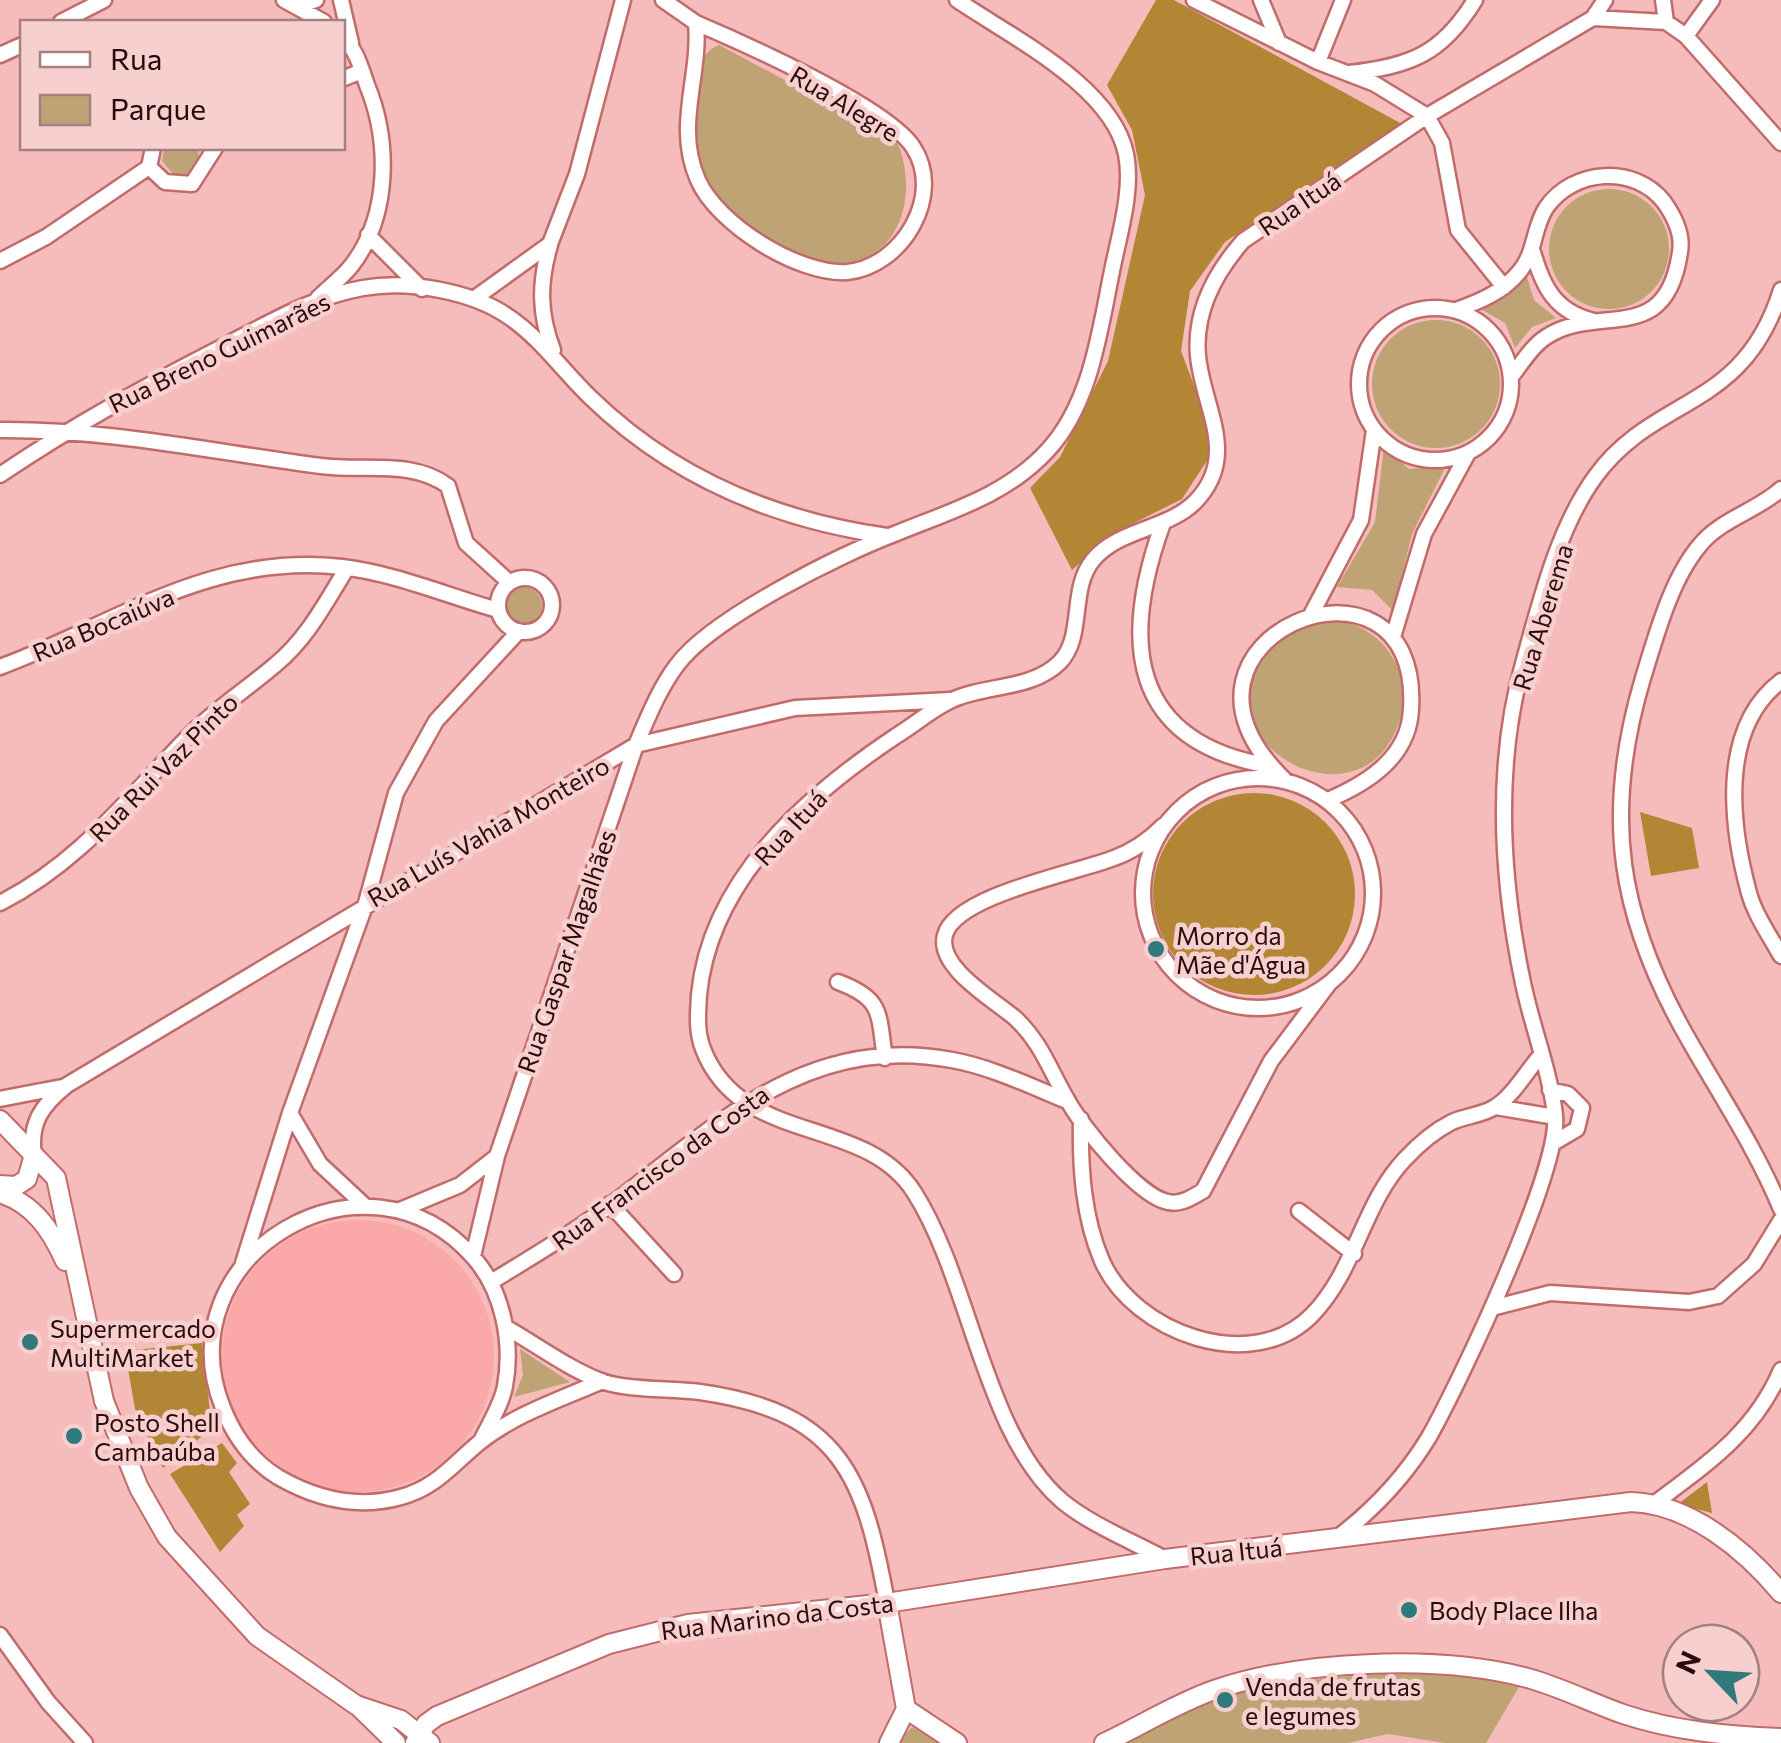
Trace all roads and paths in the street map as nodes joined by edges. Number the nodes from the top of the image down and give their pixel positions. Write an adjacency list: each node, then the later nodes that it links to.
1 (104, 0): 15 (street)
2 (316, 0): 13 (street)
3 (623, 0): 32 (street, Rua Breno Guimarães)
4 (663, 0): 18 (street, Rua Alegre)
5 (956, 0): 51 (street, Rua Gaspar Magalhães)
6 (1194, 0): 21 (street)
7 (1261, 0): 21 (street)
8 (1343, 0): 22 (street)
9 (1476, 0): 24 (street)
10 (1605, 0): 14 (street, Rua Ituá)
11 (1663, 0): 17 (street)
12 (1712, 0): 19 (street)
13 (290, 3): 16 (street)
14 (1593, 18): 17 (street); 26 (street, Rua Ituá)
15 (65, 20)
16 (320, 20)
17 (1666, 22): 19 (street)
18 (696, 23): 18 (street, Rua Alegre)
19 (1686, 36): 27 (street)
20 (347, 40): 23 (street)
21 (1279, 44): 22 (street)
22 (1318, 62): 24 (street)
23 (362, 71): 25 (street); 31 (street)
24 (1347, 73): 26 (street)
25 (345, 78)
26 (1427, 116): 35 (street); 50 (street, Rua Ituá)
27 (1781, 143)
28 (153, 150): 30 (street)
29 (214, 150): 30 (street)
30 (149, 167): 34 (street)
31 (368, 235): 36 (street); 38 (street)
32 (550, 244): 39 (street); 42 (street, Rua Breno Guimarães)
33 (1533, 252): 35 (street); 41 (street); 41 (street)
34 (0, 262)
35 (1504, 287): 40 (street)
36 (423, 290): 38 (street, Rua Breno Guimarães); 39 (street, Rua Breno Guimarães)
37 (1781, 290): 72 (street, Rua Aberema)
38 (317, 298): 44 (street, Rua Breno Guimarães)
39 (474, 298): 42 (street, Rua Breno Guimarães)
40 (1456, 310): 43 (street); 46 (street)
41 (1600, 323): 43 (street)
42 (555, 356): 51 (street, Rua Breno Guimarães)
43 (1512, 377): 47 (street)
44 (68, 429): 45 (street); 48 (street, Rua Breno Guimarães); 53 (street)
45 (0, 430)
46 (1374, 430): 47 (street); 55 (street)
47 (1468, 453): 57 (street)
48 (0, 475)
49 (1781, 489): 91 (street)
50 (1163, 523): 60 (street, Rua Ituá); 62 (street)
51 (888, 536): 61 (street, Rua Gaspar Magalhães)
52 (347, 568): 54 (street, Rua Bocaiúva); 58 (street, Rua Bocaiúva); 66 (street, Rua Rui Vaz Pinto)
53 (509, 582): 54 (street); 56 (street)
54 (498, 610): 56 (street)
55 (1312, 614): 57 (street); 62 (street)
56 (519, 632): 67 (street)
57 (1393, 637): 64 (street)
58 (0, 667)
59 (1781, 681): 69 (street)
60 (951, 700): 61 (street, Rua Luís Vahia Monteiro); 78 (street, Rua Ituá)
61 (636, 746): 67 (street, Rua Luís Vahia Monteiro); 86 (street, Rua Gaspar Magalhães)
62 (1270, 766): 63 (street)
63 (1285, 780): 64 (street); 65 (street)
64 (1328, 800): 71 (street)
65 (1164, 825): 71 (street); 77 (street)
66 (0, 903)
67 (366, 903): 74 (street, Rua Luís Vahia Monteiro); 80 (street)
68 (1781, 932): 69 (street)
69 (1779, 952)
70 (838, 982): 73 (street)
71 (1328, 985): 83 (street)
72 (1540, 1056): 75 (street, Rua Aberema); 79 (street)
73 (885, 1058): 77 (street, Rua Francisco da Costa); 78 (street, Rua Francisco da Costa)
74 (67, 1085): 76 (street); 85 (street)
75 (1550, 1090): 81 (street, Rua Aberema); 84 (street, Rua Aberema)
76 (0, 1099)
77 (1067, 1101): 83 (street)
78 (741, 1104): 89 (street, Rua Francisco da Costa); 108 (street, Rua Ituá)
79 (1496, 1107): 81 (street); 95 (street)
80 (290, 1113): 90 (street); 97 (street)
81 (1555, 1117): 84 (street, Rua Aberema)
82 (0, 1120): 85 (street)
83 (1081, 1120): 95 (street)
84 (1554, 1142): 101 (street, Rua Aberema)
85 (34, 1156): 87 (street); 100 (street)
86 (496, 1156): 92 (street); 96 (street, Rua Gaspar Magalhães)
87 (0, 1184)
88 (0, 1193): 100 (street)
89 (610, 1204): 98 (street); 99 (street, Rua Francisco da Costa)
90 (364, 1205): 92 (street); 97 (street)
91 (1781, 1209)
92 (400, 1210): 96 (street)
93 (1298, 1211): 95 (street)
94 (1781, 1220): 101 (street)
95 (1354, 1254)
96 (473, 1256): 99 (street)
97 (243, 1264): 105 (street)
98 (674, 1274)
99 (490, 1282): 102 (street)
100 (78, 1288): 112 (street)
101 (1492, 1308): 107 (street, Rua Aberema)
102 (507, 1328): 104 (street); 105 (street)
103 (1781, 1370): 106 (street)
104 (602, 1382): 105 (street); 110 (street)
105 (481, 1441)
106 (1655, 1503): 107 (street, Rua Ituá); 109 (street)
107 (1334, 1541): 108 (street, Rua Ituá)
108 (1165, 1559): 110 (street, Rua Marino da Costa)
109 (1781, 1593)
110 (887, 1604): 113 (street); 116 (street, Rua Marino da Costa)
111 (0, 1635): 117 (street)
112 (356, 1705): 114 (street); 118 (street)
113 (906, 1709): 119 (street); 120 (street)
114 (401, 1720): 116 (street); 118 (street)
115 (1781, 1738): 121 (street)
116 (422, 1740)
117 (85, 1743)
118 (394, 1743)
119 (889, 1743)
120 (958, 1743)
121 (1104, 1743)

